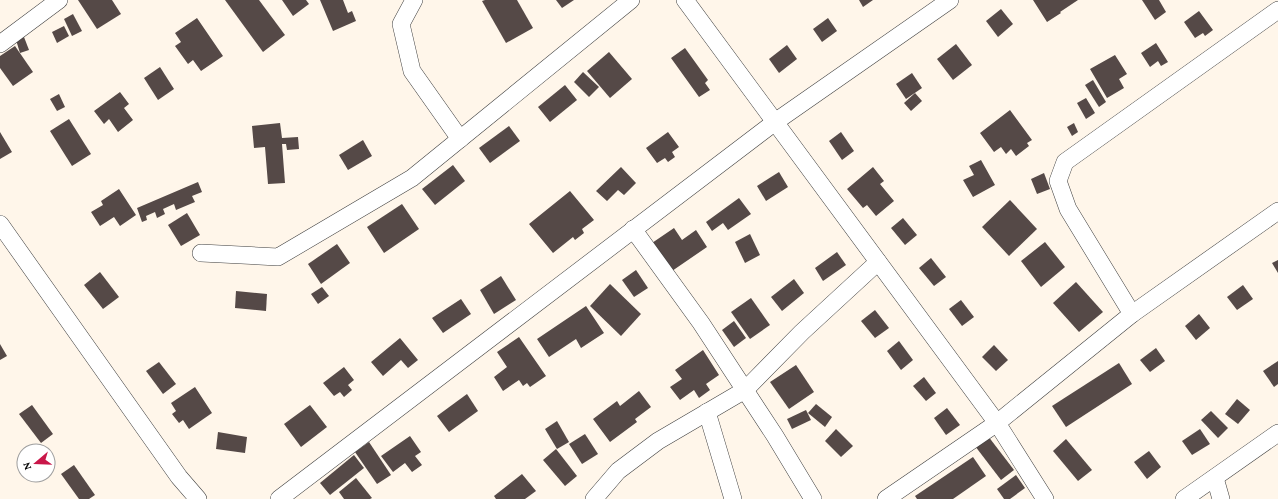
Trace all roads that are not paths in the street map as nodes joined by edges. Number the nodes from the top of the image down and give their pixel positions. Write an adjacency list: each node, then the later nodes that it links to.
1 (59, 0): 7 (street)
2 (414, 0): 9 (street)
3 (631, 0): 9 (street)
4 (685, 0): 8 (street)
5 (950, 0): 8 (street)
6 (1278, 10): 15 (street)
7 (0, 44)
8 (775, 122): 12 (street); 14 (street)
9 (460, 139): 13 (street)
10 (1278, 211): 15 (street)
11 (0, 224): 21 (street)
12 (633, 229): 16 (street); 22 (street)
13 (201, 254)
14 (878, 262): 16 (street); 18 (street)
15 (1132, 314): 18 (street)
16 (745, 390): 17 (street); 25 (street)
17 (707, 412): 23 (street); 24 (street)
18 (997, 423): 26 (street); 27 (street)
19 (1278, 433): 20 (street)
20 (1215, 478): 28 (street); 29 (street)
21 (198, 499)
22 (279, 499)
23 (594, 499)
24 (734, 499)
25 (813, 499)
26 (886, 499)
27 (1045, 499)
28 (1184, 499)
29 (1221, 499)

